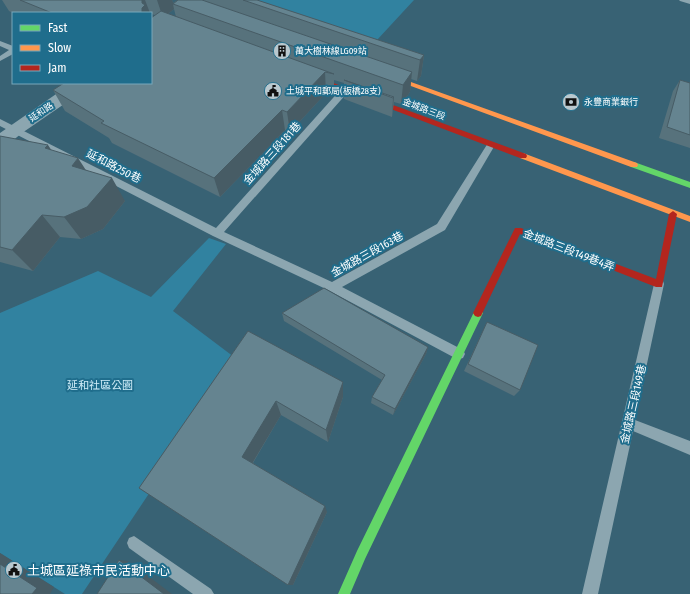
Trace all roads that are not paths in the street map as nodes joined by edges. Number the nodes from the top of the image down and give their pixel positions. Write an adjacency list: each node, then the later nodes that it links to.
1 (682, 0): 2 (lane)
2 (690, 2)
3 (0, 43): 4 (lane)
4 (12, 49)
5 (12, 51): 6 (lane)
6 (0, 58)
7 (377, 72): 15 (main road, 金城路三段)
8 (300, 73): 10 (main road, 金城路三段)
9 (82, 84): 12 (street, 延和路)
10 (345, 90): 14 (main road, 金城路三段); 18 (lane, 金城路三段181巷)
11 (0, 122): 12 (lane, 延和路250巷)
12 (16, 129): 13 (street, 延和路); 18 (lane, 延和路250巷)
13 (0, 142)
14 (491, 145): 16 (main road, 金城路三段); 20 (lane, 金城路三段163巷)
15 (690, 185)
16 (674, 214): 17 (main road, 金城路三段); 19 (main road, 金城路三段149巷)
17 (690, 219)
18 (217, 232): 20 (lane, 金城路三段163巷)
19 (659, 284): 21 (main road, 金城路三段149巷4弄); 22 (lane, 金城路三段149巷)
20 (332, 287): 21 (lane)
21 (459, 354): 26 (main road, 金城路三段149巷4弄)
22 (628, 423): 23 (lane); 27 (lane, 金城路三段149巷)
23 (690, 448)
24 (134, 543): 25 (lane)
25 (206, 594)
26 (344, 594)
27 (590, 594)

